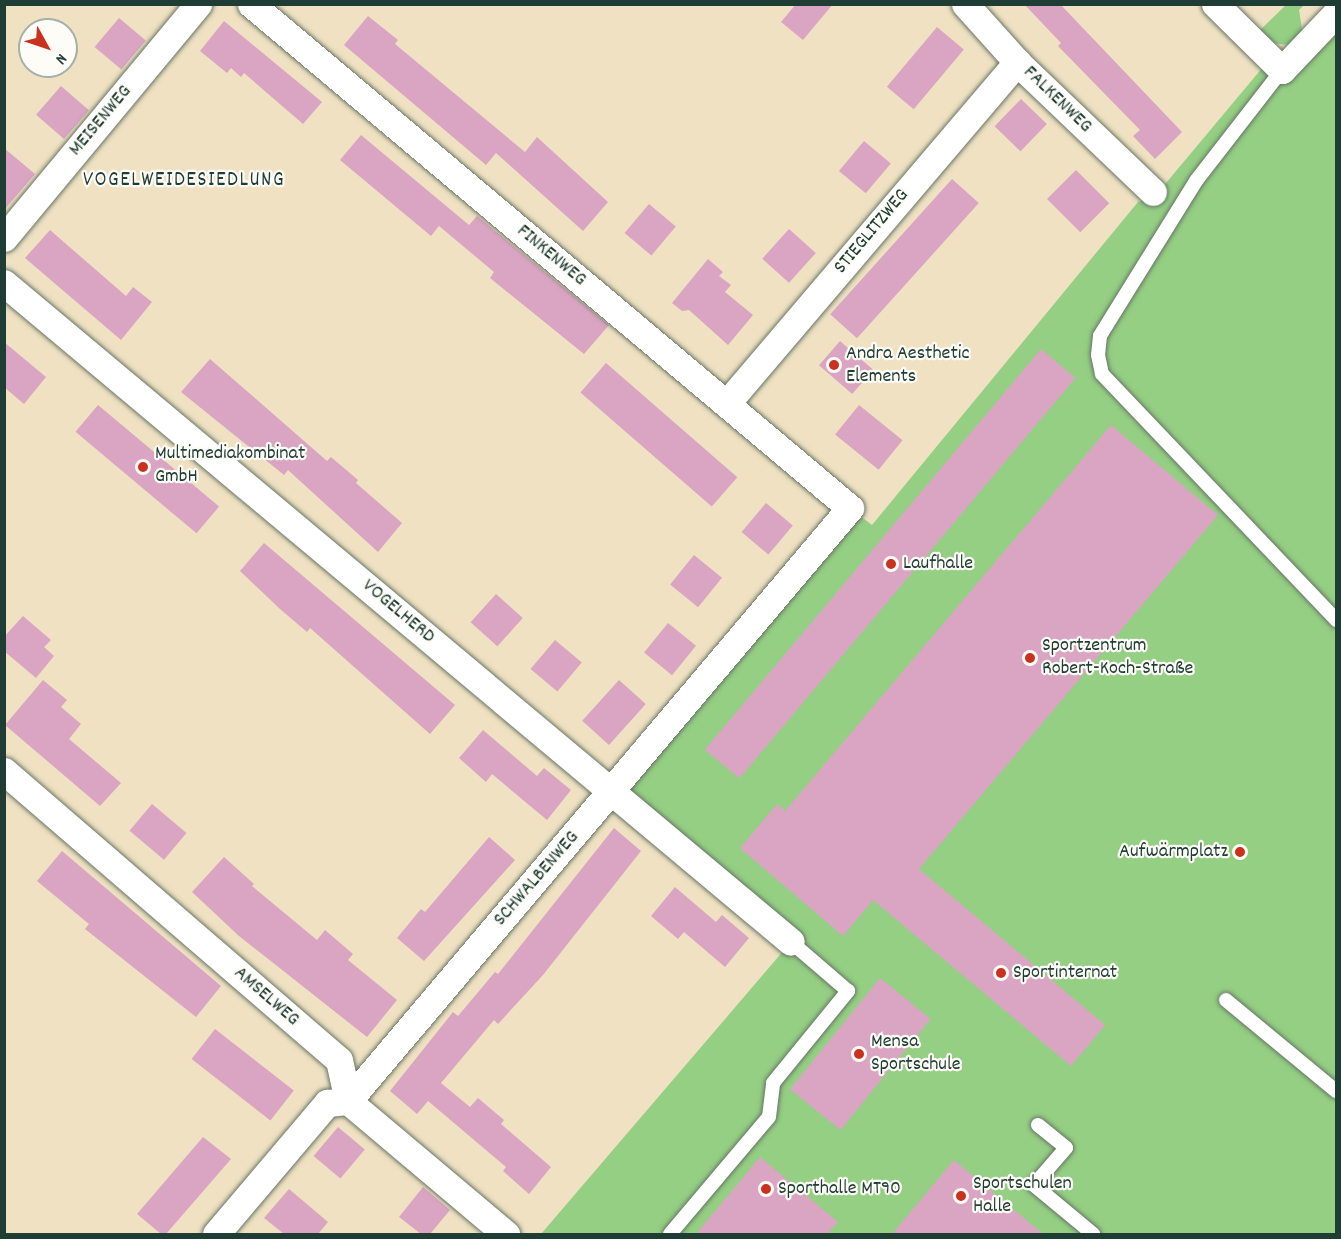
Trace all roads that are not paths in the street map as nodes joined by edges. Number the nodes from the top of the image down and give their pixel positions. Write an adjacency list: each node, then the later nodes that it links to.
1 (198, 4): 9 (street, MEISENWEG)
2 (251, 4): 11 (street, FINKENWEG)
3 (965, 4): 6 (street, FALKENWEG)
4 (1215, 4): 7 (street)
5 (1336, 13): 7 (street)
6 (1017, 62): 8 (street, FALKENWEG); 11 (street, STIEGLITZWEG)
7 (1282, 70): 13 (lane)
8 (1154, 192)
9 (4, 238)
10 (4, 283): 15 (street, VOGELHERD)
11 (727, 403): 12 (street, FINKENWEG)
12 (850, 508): 15 (street, SCHWALBENWEG)
13 (1336, 620)
14 (4, 771): 19 (street, AMSELWEG)
15 (613, 791): 16 (street, VOGELHERD); 19 (street, SCHWALBENWEG)
16 (791, 942): 23 (lane)
17 (1227, 1000): 18 (lane)
18 (1336, 1091)
19 (348, 1101): 21 (street); 22 (street)
20 (1038, 1125): 24 (lane)
21 (216, 1234)
22 (506, 1234)
23 (670, 1234)
24 (1093, 1234)

